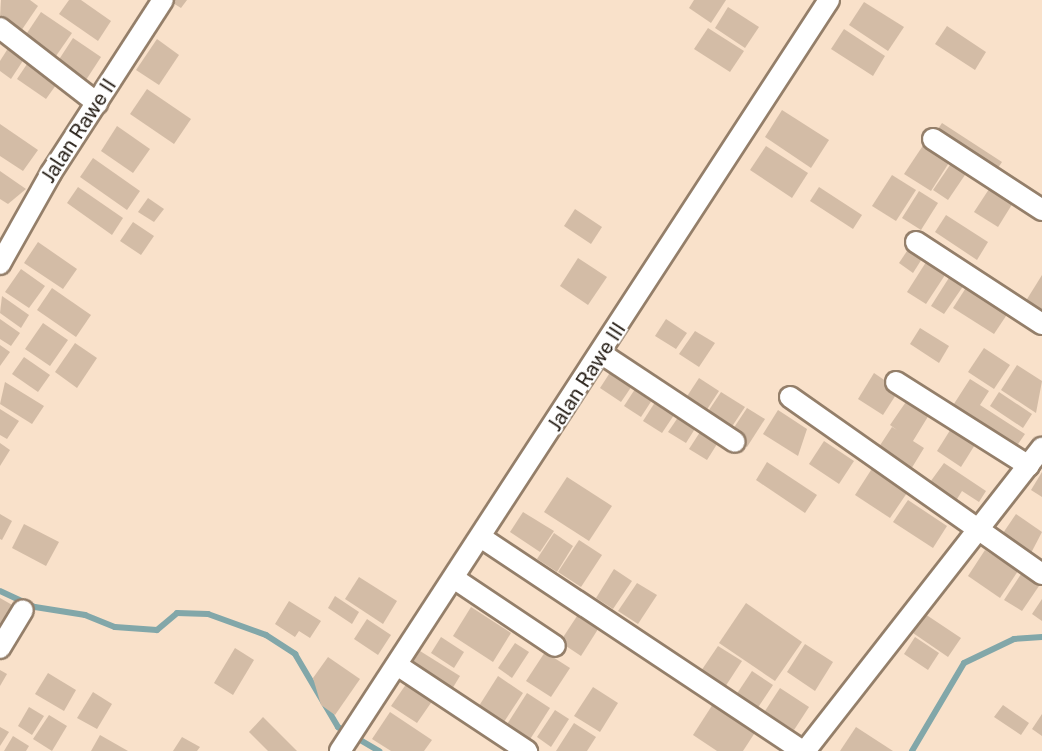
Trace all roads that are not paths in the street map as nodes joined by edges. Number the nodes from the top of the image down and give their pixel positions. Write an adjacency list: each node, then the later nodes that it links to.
1 (163, 0): 4 (street, Jalan Rawe II)
2 (829, 0): 10 (street, Jalan Rawe III)
3 (0, 27): 4 (street)
4 (97, 103): 8 (street, Jalan Rawe II)
5 (933, 139): 6 (street)
6 (1042, 210)
7 (916, 242): 9 (street)
8 (0, 264)
9 (1042, 324)
10 (602, 354): 13 (street); 17 (street, Jalan Rawe III)
11 (896, 382): 15 (street)
12 (790, 398): 16 (street)
13 (735, 442)
14 (1042, 448): 15 (street)
15 (1029, 466): 16 (street)
16 (978, 534): 18 (street); 26 (street)
17 (482, 538): 19 (street, Jalan Rawe III); 26 (street)
18 (1042, 574)
19 (455, 579): 21 (street); 23 (street, Jalan Rawe III)
20 (23, 610): 22 (street)
21 (555, 646)
22 (0, 648)
23 (397, 665): 24 (street, Jalan Rawe III); 25 (street)
24 (347, 740)
25 (527, 751)
26 (804, 751)

